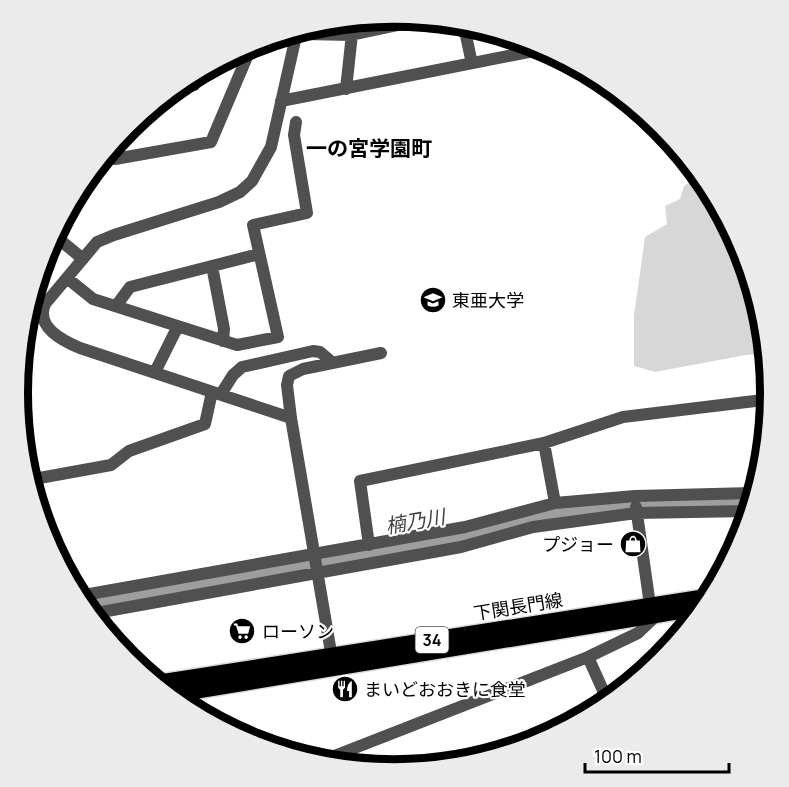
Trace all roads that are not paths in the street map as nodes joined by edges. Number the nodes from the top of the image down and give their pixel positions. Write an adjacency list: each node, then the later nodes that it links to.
1 (352, 30): 7 (street)
2 (466, 34): 6 (street)
3 (295, 41): 8 (street)
4 (528, 52): 7 (street)
5 (246, 58): 10 (street)
6 (471, 59)
7 (346, 88): 8 (street)
8 (281, 101): 13 (street)
9 (296, 122): 12 (street)
10 (114, 158)
11 (61, 241): 13 (street)
12 (259, 254): 14 (street); 19 (street)
13 (83, 259): 15 (street)
14 (212, 266): 16 (street); 19 (street)
15 (67, 278): 16 (street); 17 (street)
16 (116, 306): 18 (street)
17 (38, 315): 22 (street)
18 (178, 326): 19 (street); 22 (street)
19 (223, 341)
20 (381, 353): 21 (street)
21 (333, 363): 23 (street); 25 (street)
22 (155, 372): 23 (street)
23 (216, 393): 25 (street); 27 (street)
24 (761, 400): 26 (street)
25 (291, 418): 34 (street)
26 (544, 443): 30 (street); 33 (street)
27 (38, 478)
28 (747, 493): 29 (street)
29 (635, 496): 30 (street); 32 (street)
30 (555, 503): 33 (street)
31 (742, 511): 32 (street)
32 (636, 513): 34 (street); 39 (street)
33 (369, 545): 34 (street)
34 (315, 563): 35 (street); 38 (street); 41 (street)
35 (88, 594)
36 (698, 599): 39 (main road, 下関長門線 / 34)
37 (690, 609): 39 (main road, 下関長門線 / 34)
38 (100, 612)
39 (653, 612): 40 (street); 41 (main road, 下関長門線 / 34)
40 (588, 657): 44 (street); 45 (street)
41 (333, 661): 42 (main road, 下関長門線 / 34); 43 (main road, 下関長門線 / 34)
42 (168, 681)
43 (184, 693)
44 (604, 694)
45 (336, 755)

